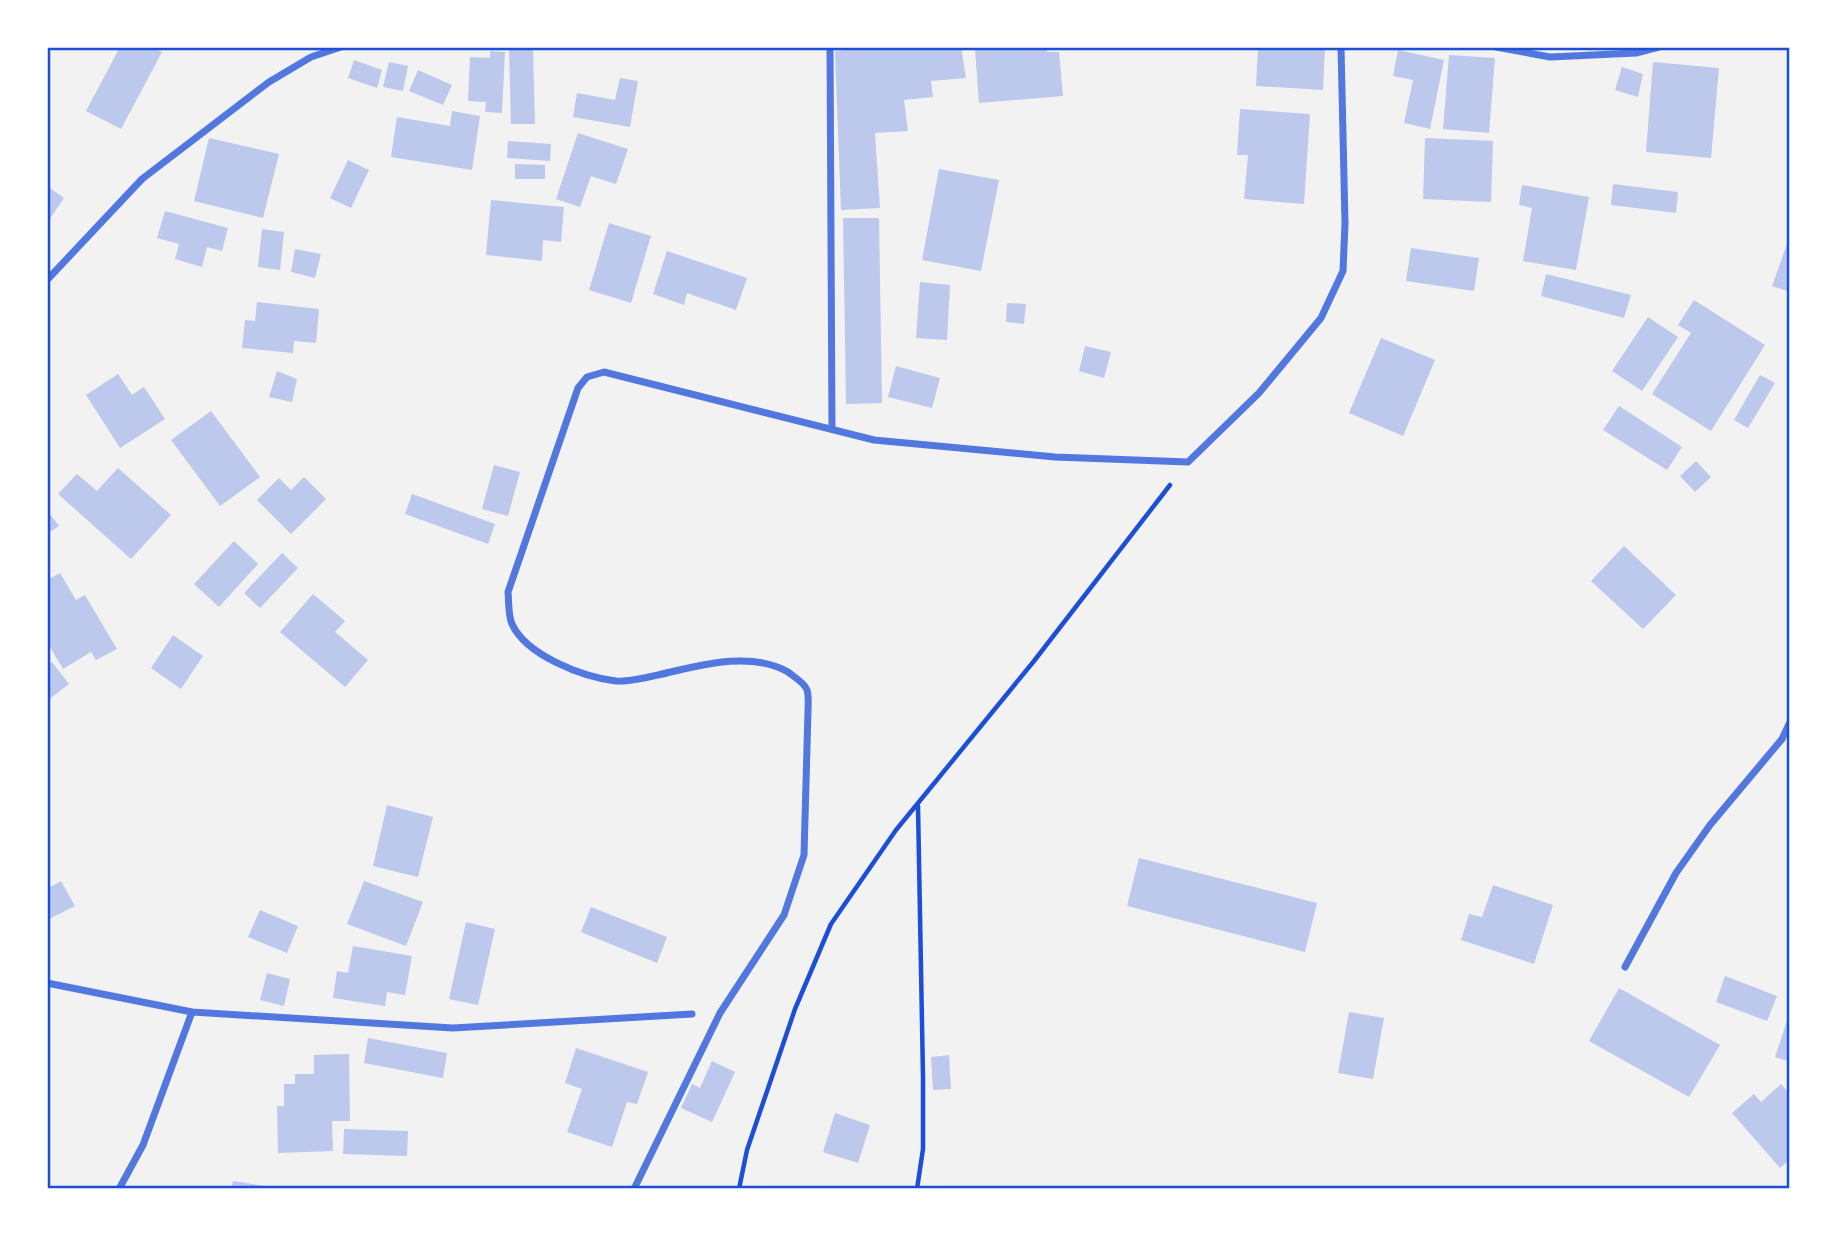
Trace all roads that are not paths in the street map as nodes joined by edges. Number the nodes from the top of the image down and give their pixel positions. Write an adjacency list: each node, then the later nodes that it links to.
1 (304, 47): 7 (street)
2 (341, 47): 7 (street)
3 (830, 47): 9 (street)
4 (1341, 47): 9 (street)
5 (1496, 47): 6 (street)
6 (1658, 47)
7 (311, 57): 8 (street)
8 (47, 280)
9 (832, 429): 16 (street)
10 (1790, 722): 11 (street)
11 (1626, 967)
12 (47, 983): 13 (street)
13 (192, 1012): 14 (street); 15 (street)
14 (692, 1014)
15 (119, 1189)
16 (634, 1189)

